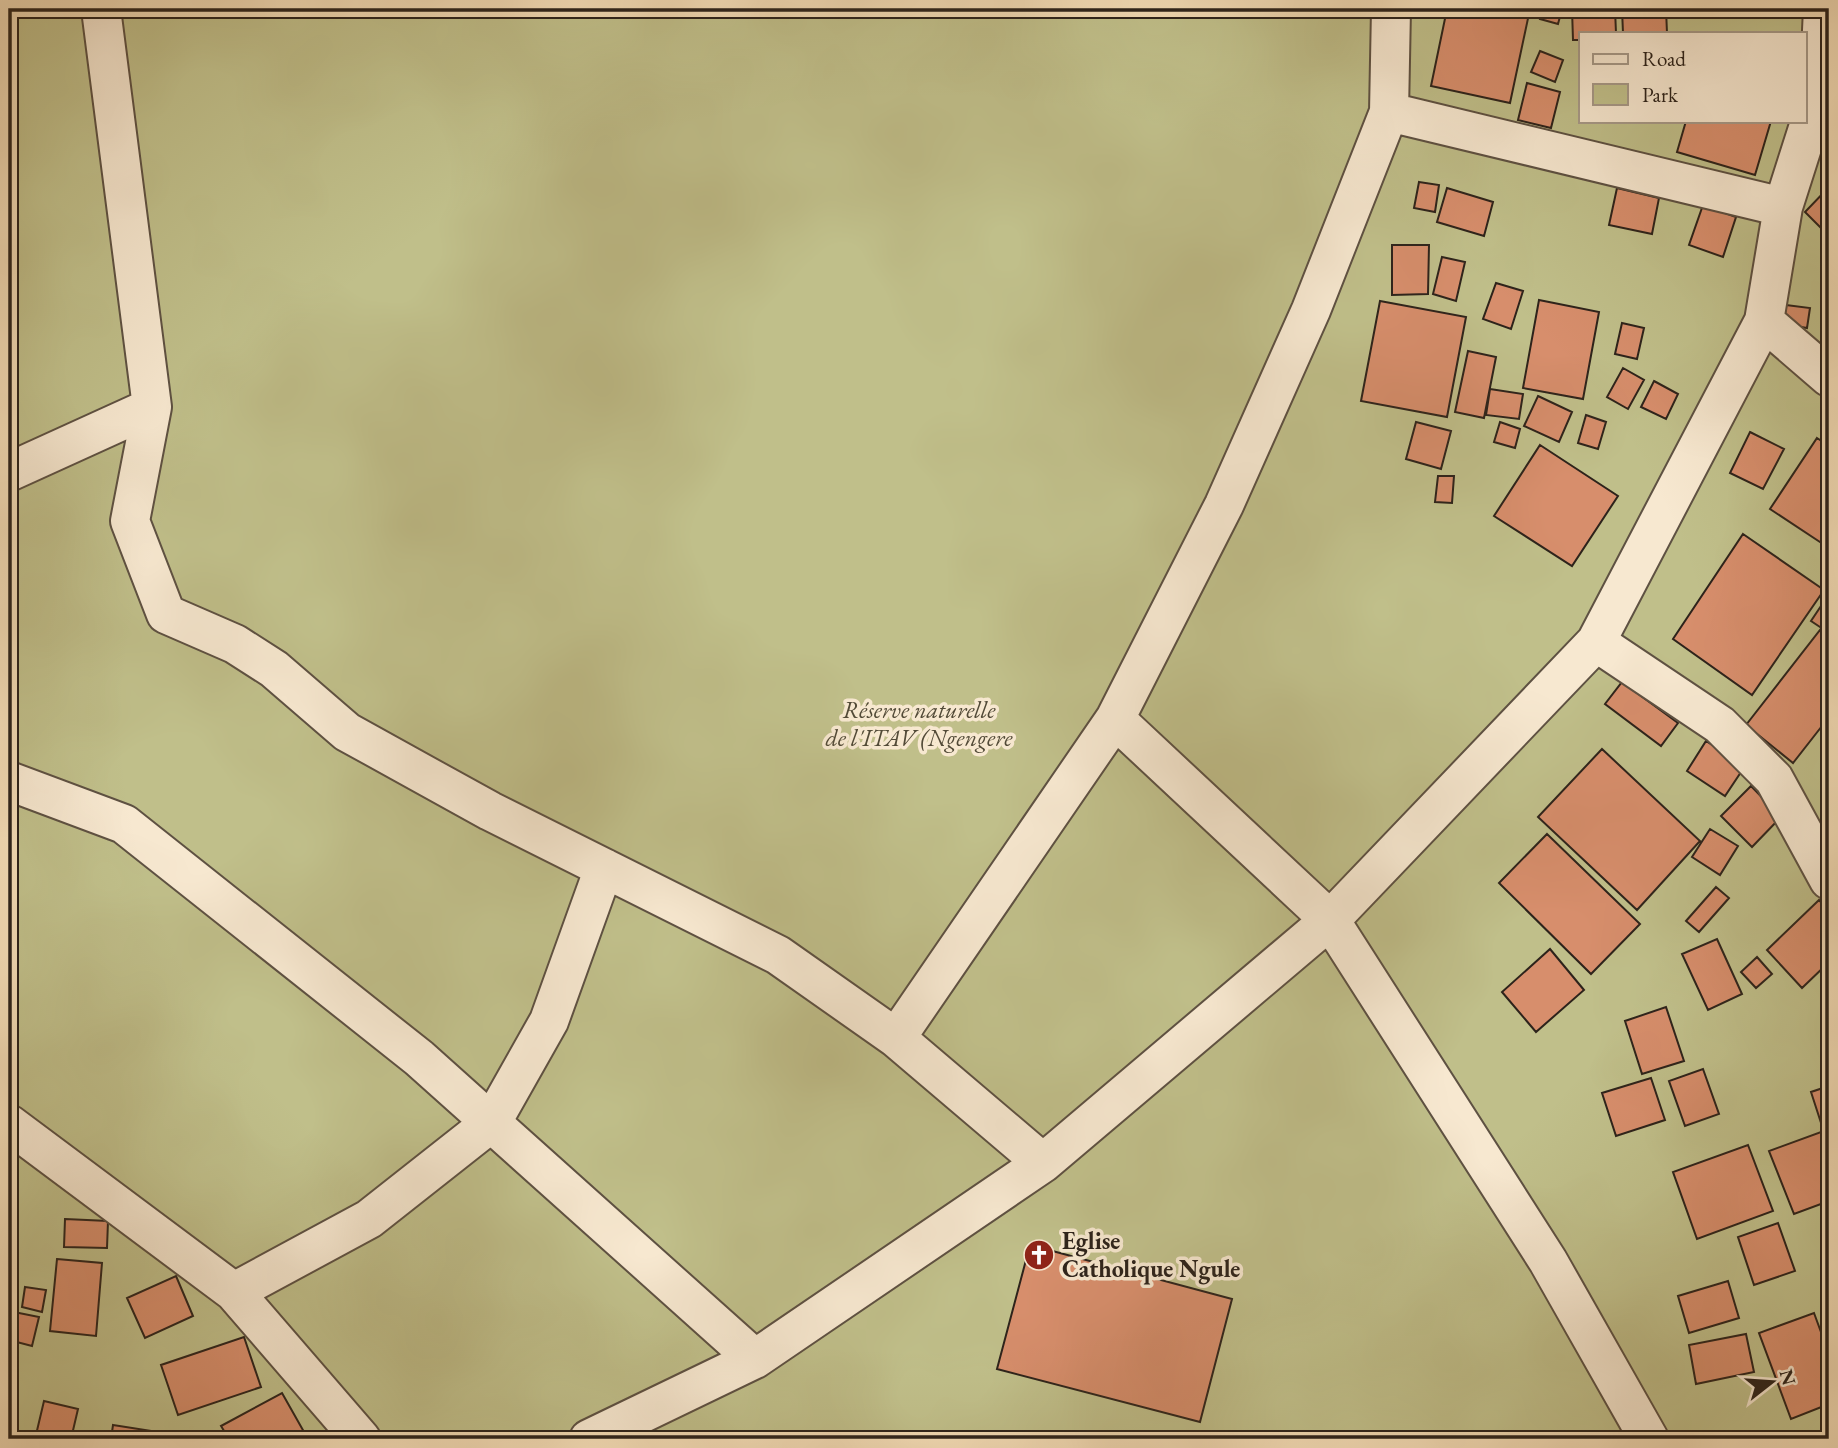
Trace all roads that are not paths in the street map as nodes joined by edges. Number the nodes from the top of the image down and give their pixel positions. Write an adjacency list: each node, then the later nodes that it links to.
1 (101, 9): 9 (street)
2 (1391, 9): 5 (street)
3 (1823, 9): 4 (street)
4 (1824, 98): 6 (street)
5 (1389, 112): 6 (street); 12 (street)
6 (1783, 207): 7 (street)
7 (1764, 321): 8 (street); 11 (street)
8 (1829, 377)
9 (152, 407): 10 (street); 14 (street)
10 (9, 472)
11 (1596, 642): 15 (street); 16 (street)
12 (1115, 719): 16 (street); 17 (street)
13 (9, 781): 18 (street)
14 (604, 868): 17 (street); 18 (street)
15 (1829, 880)
16 (1330, 920): 20 (street); 25 (street)
17 (896, 1038): 20 (street)
18 (492, 1122): 21 (street); 22 (street)
19 (9, 1124): 21 (street)
20 (1043, 1163): 22 (street)
21 (234, 1292): 23 (street)
22 (755, 1359): 24 (street)
23 (361, 1439)
24 (589, 1439)
25 (1649, 1439)

